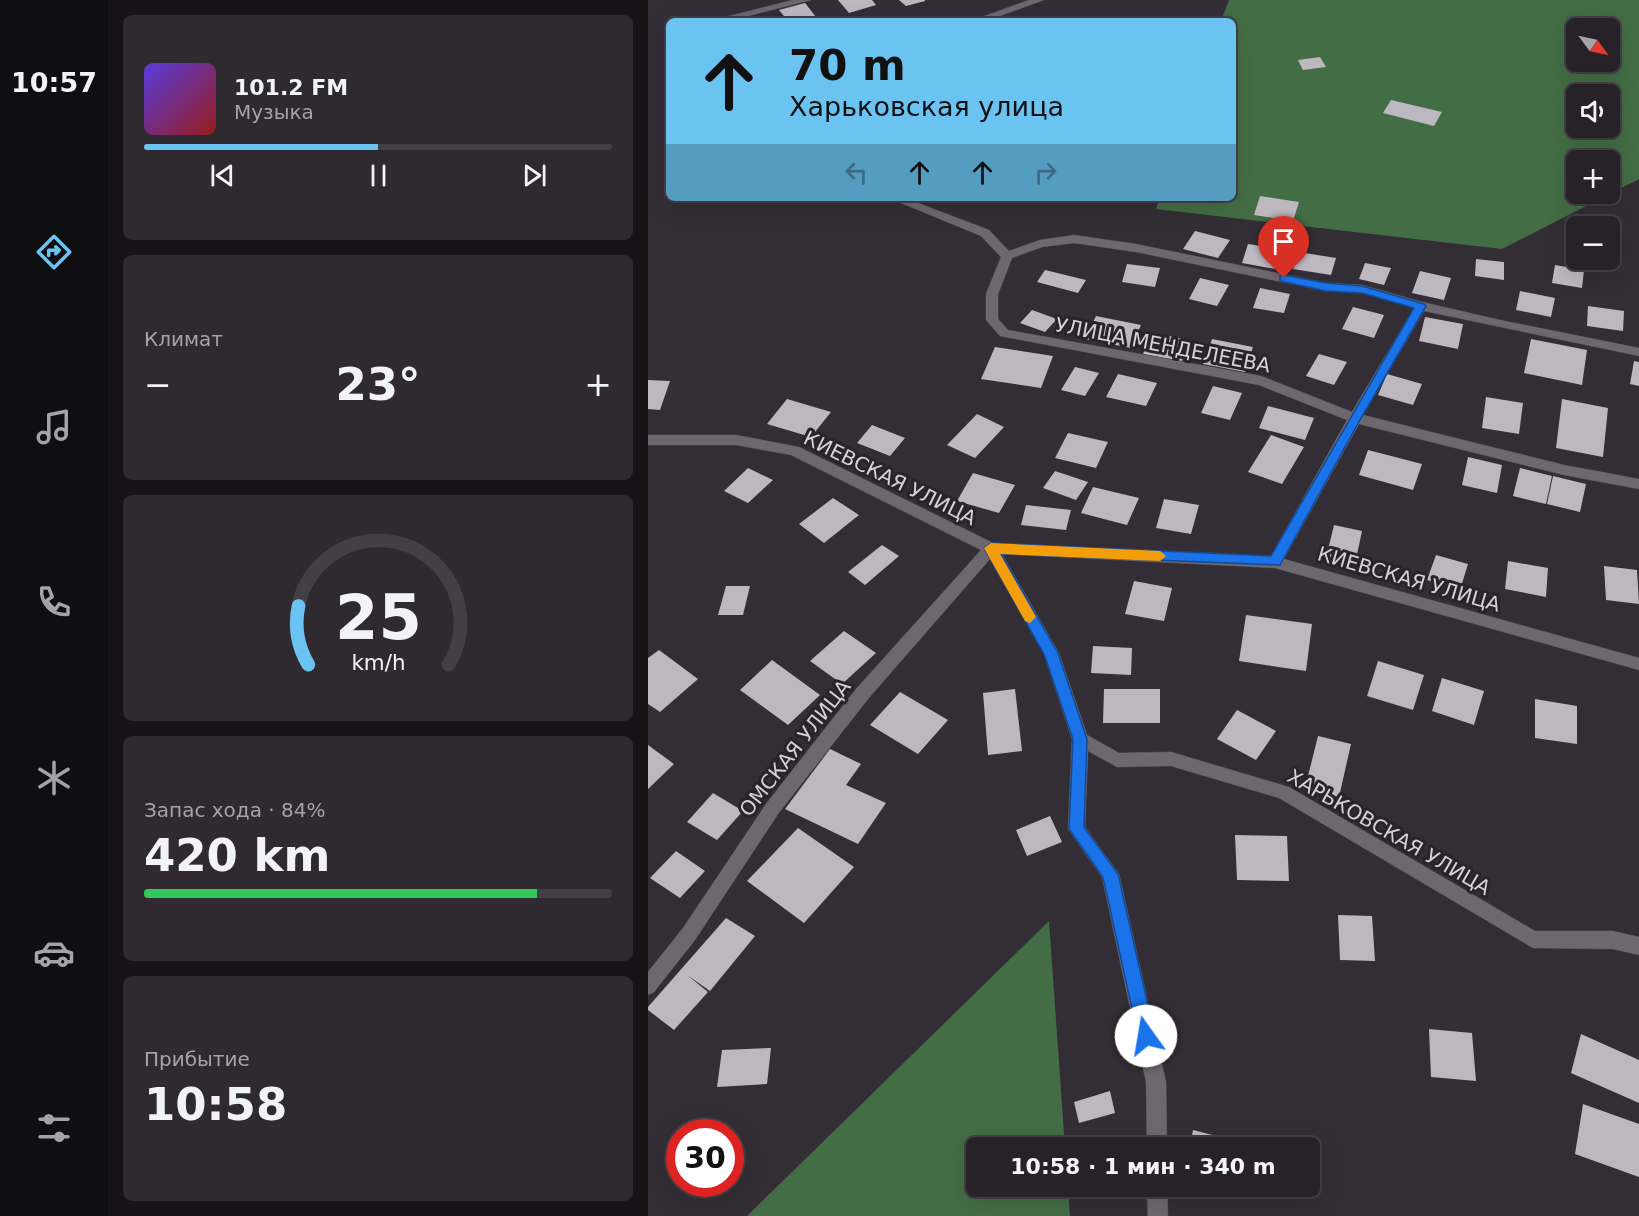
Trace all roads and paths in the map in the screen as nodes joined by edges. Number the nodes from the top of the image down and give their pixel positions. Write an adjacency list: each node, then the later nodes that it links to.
1 (806, 0): 3 (street)
2 (1039, 0): 4 (street)
3 (728, 18)
4 (985, 18)
5 (903, 201): 6 (street)
6 (1007, 255): 7 (street); 9 (street, УЛИЦА МЕНДЕЛЕЕВА)
7 (1420, 306): 8 (street); 9 (street)
8 (1639, 352)
9 (1355, 418): 11 (street, УЛИЦА МЕНДЕЛЕЕВА); 13 (street)
10 (648, 440): 12 (street, КИЕВСКАЯ УЛИЦА)
11 (1639, 484)
12 (991, 548): 13 (street, КИЕВСКАЯ УЛИЦА); 15 (street); 17 (street, ОМСКАЯ УЛИЦА)
13 (1275, 562): 14 (street, КИЕВСКАЯ УЛИЦА)
14 (1639, 664)
15 (1080, 739): 16 (street, ХАРЬКОВСКАЯ УЛИЦА); 18 (street)
16 (1639, 946)
17 (648, 986)
18 (1157, 1137)
19 (1157, 1197): 20 (street)
20 (1158, 1216)

